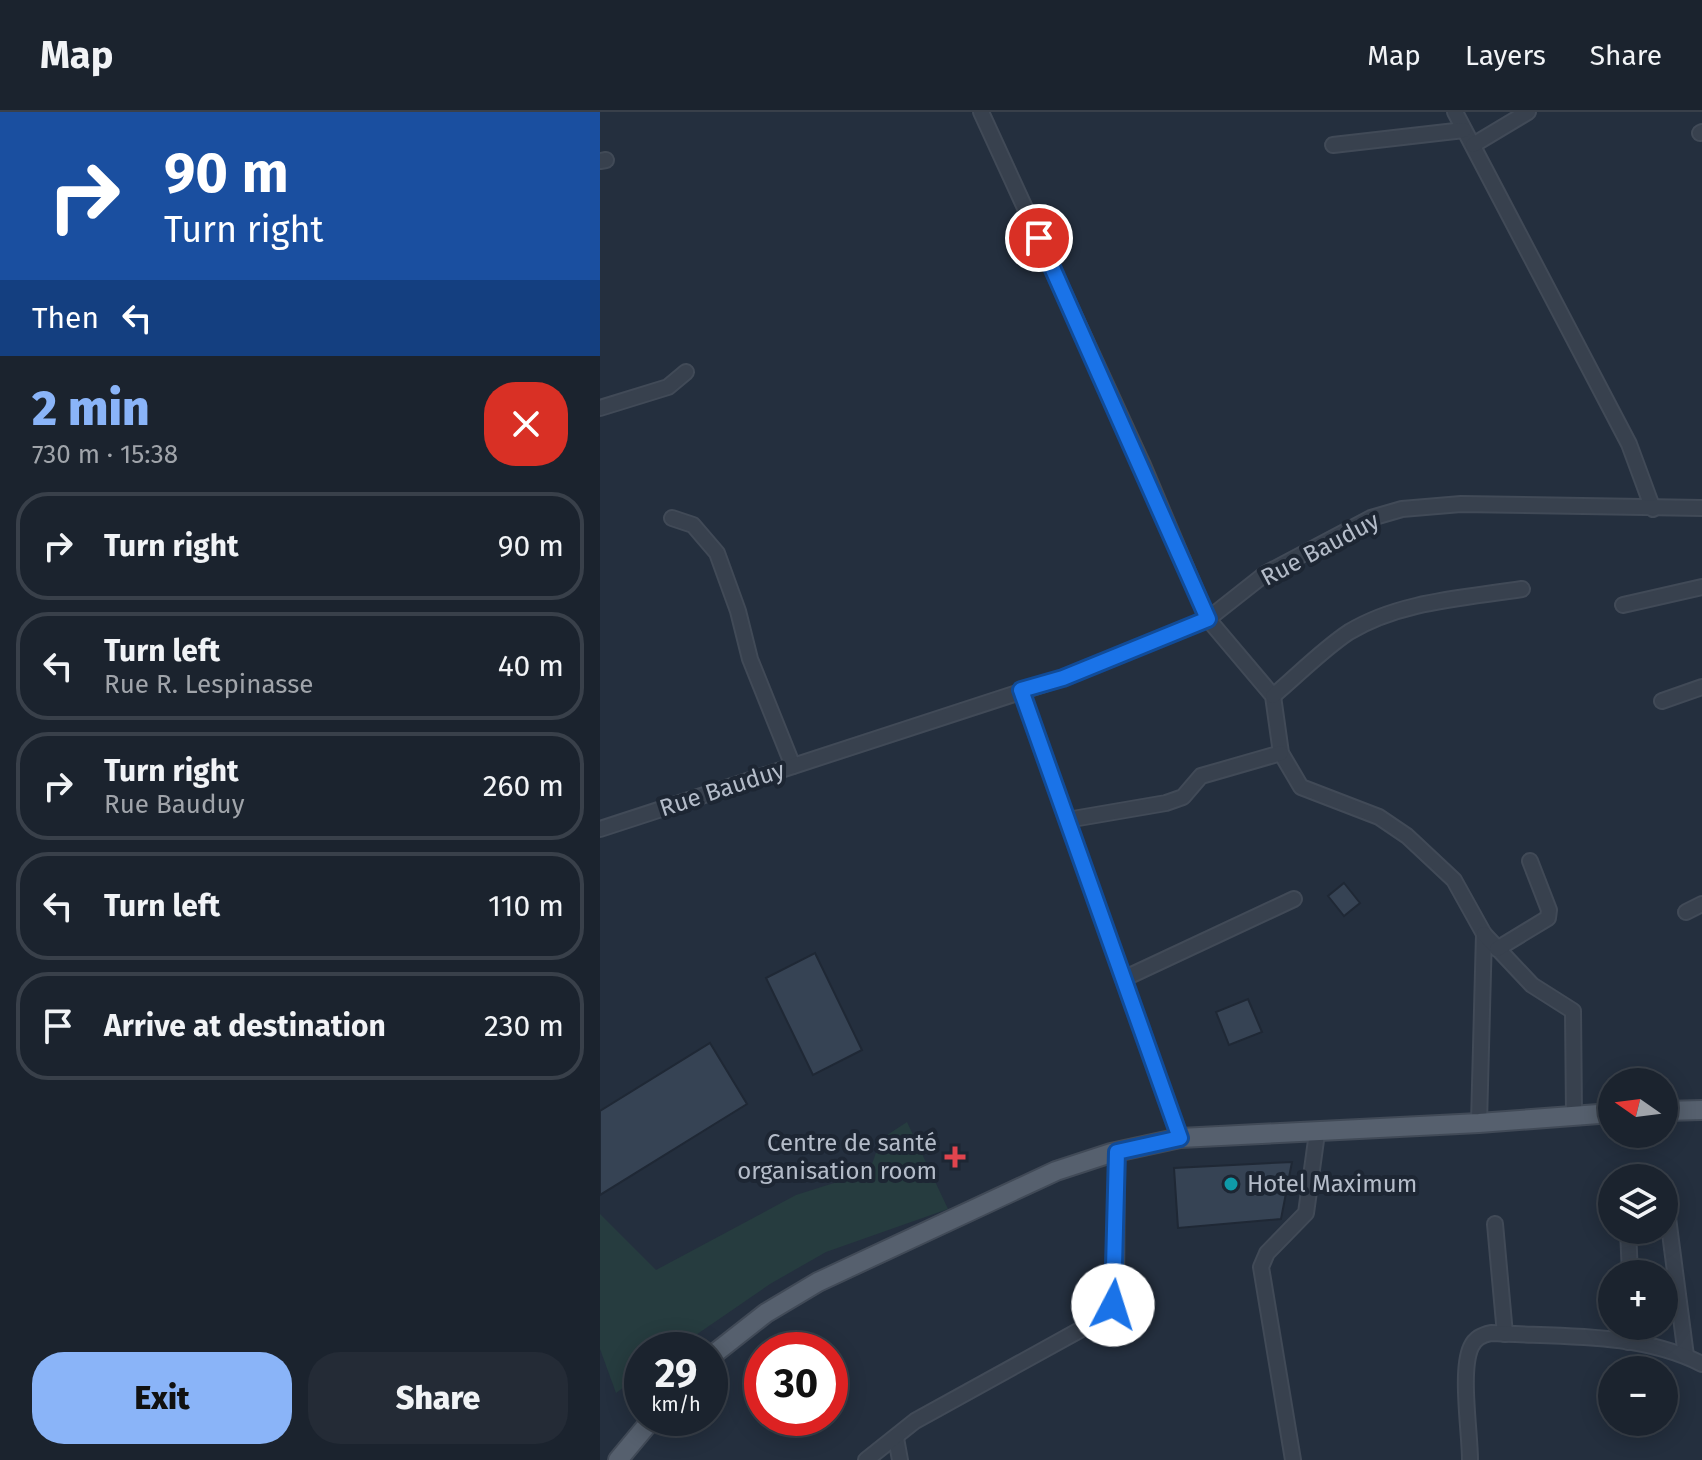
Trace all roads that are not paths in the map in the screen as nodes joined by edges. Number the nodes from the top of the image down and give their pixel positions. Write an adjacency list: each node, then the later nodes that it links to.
1 (981, 112): 15 (street)
2 (1455, 112): 4 (street)
3 (1528, 112): 6 (street)
4 (1464, 130): 5 (street); 6 (street)
5 (1333, 145)
6 (1473, 145): 10 (street)
7 (686, 372): 8 (street)
8 (600, 408)
9 (1702, 508): 10 (street, Rue Bauduy)
10 (1653, 509): 15 (street, Rue Bauduy)
11 (672, 518): 21 (street)
12 (1702, 587): 14 (street)
13 (1522, 589): 18 (street)
14 (1623, 605)
15 (1208, 619): 17 (street, Rue Bauduy); 18 (street)
16 (1702, 687): 19 (street)
17 (1021, 690): 21 (street, Rue Bauduy); 22 (street)
18 (1273, 696): 20 (street)
19 (1662, 701)
20 (1281, 753): 22 (street); 28 (street)
21 (793, 766): 23 (street, Rue Bauduy)
22 (1067, 820): 30 (street)
23 (600, 829)
24 (1530, 861): 29 (street)
25 (1294, 899): 30 (street)
26 (1702, 904): 27 (street)
27 (1686, 912)
28 (1484, 934): 29 (street); 35 (street)
29 (1497, 949): 34 (street)
30 (1123, 979): 37 (street)
31 (1702, 1110): 32 (main road)
32 (1678, 1111)
33 (1598, 1113): 34 (main road)
34 (1574, 1114): 35 (main road)
35 (1479, 1123): 36 (main road)
36 (1317, 1133): 37 (main road); 51 (street)
37 (1180, 1138): 38 (main road)
38 (1117, 1152): 43 (main road); 47 (street)
39 (1495, 1224): 41 (street)
40 (1671, 1244): 44 (street)
41 (1505, 1334): 42 (street); 52 (street)
42 (1628, 1342): 44 (street)
43 (728, 1343)
44 (1686, 1356): 45 (street)
45 (1702, 1364)
46 (638, 1436): 48 (main road)
47 (896, 1438): 49 (street); 50 (street)
48 (618, 1460)
49 (866, 1460)
50 (900, 1460)
51 (1293, 1460)
52 (1470, 1460)

